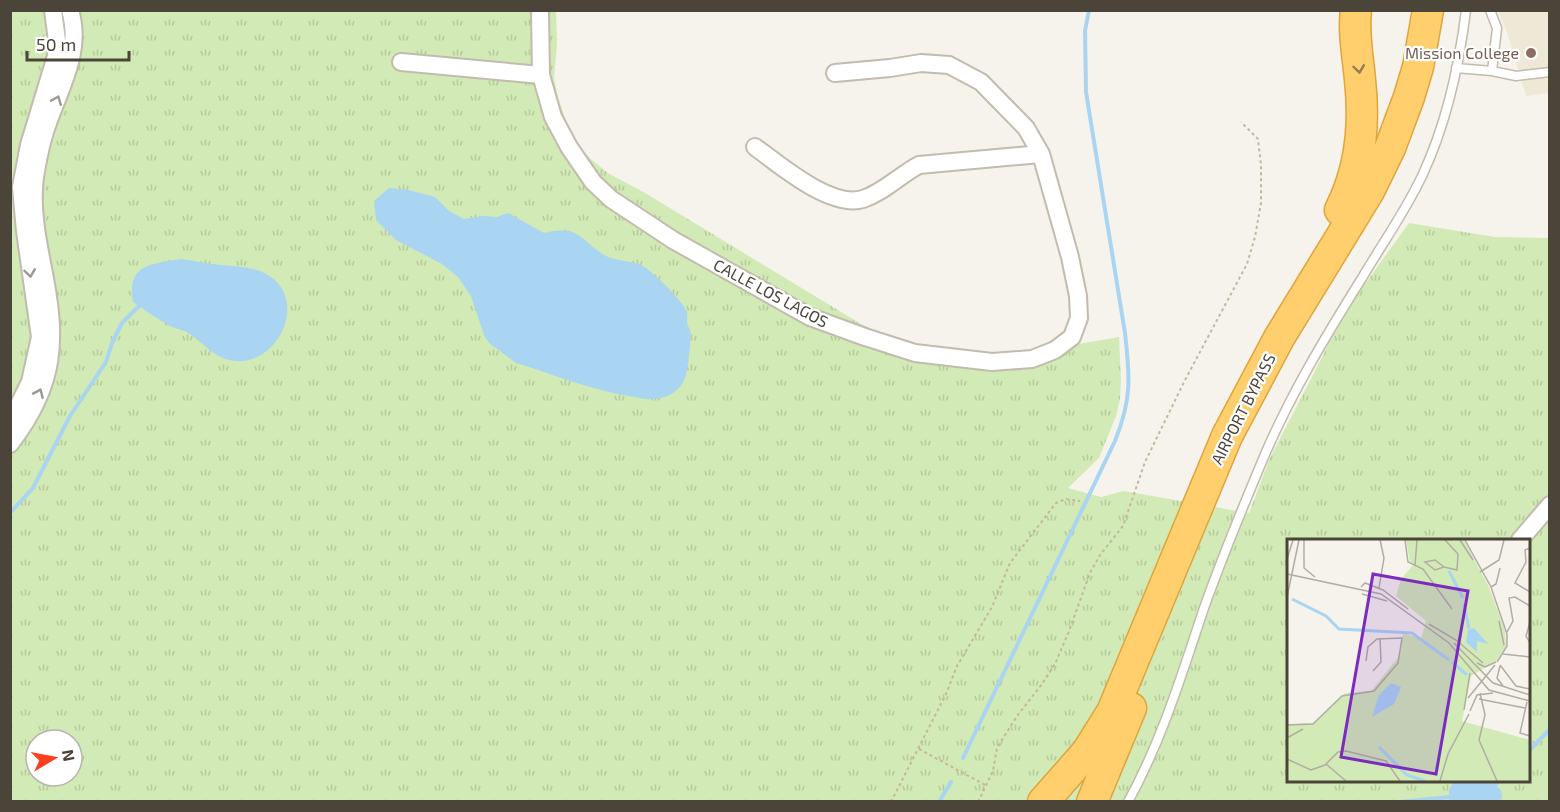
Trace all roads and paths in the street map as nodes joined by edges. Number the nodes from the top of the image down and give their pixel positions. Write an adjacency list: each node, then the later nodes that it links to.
1 (54, 10): 19 (street, one-way to 19)
2 (70, 10): 20 (street, one-way to 2)
3 (540, 10): 14 (street, CALLE LOS LAGOS)
4 (1356, 10): 18 (highway, one-way to 18)
5 (1428, 10): 18 (highway, AIRPORT BYPASS)
6 (1435, 10): 24 (highway, AIRPORT BYPASS)
7 (1466, 10): 10 (lane)
8 (1490, 10): 11 (lane)
9 (401, 62): 14 (street)
10 (1456, 68): 11 (lane); 33 (lane)
11 (1492, 72): 12 (lane)
12 (1550, 72)
13 (835, 73): 17 (street, CALLE LOS LAGOS)
14 (541, 75): 17 (street, CALLE LOS LAGOS)
15 (1241, 122): 26 (path)
16 (755, 147): 17 (street)
17 (1041, 154)
18 (1313, 281): 24 (highway, AIRPORT BYPASS)
19 (10, 422)
20 (10, 444)
21 (1080, 501): 25 (path)
22 (1550, 505): 23 (street)
23 (1521, 539)
24 (1151, 638): 29 (highway); 30 (highway, AIRPORT BYPASS); 31 (highway, AIRPORT BYPASS); 32 (highway)
25 (919, 748): 26 (path); 27 (path)
26 (987, 786): 28 (path)
27 (891, 801)
28 (978, 801)
29 (1028, 801)
30 (1043, 801)
31 (1092, 801)
32 (1104, 801)
33 (1128, 801)

